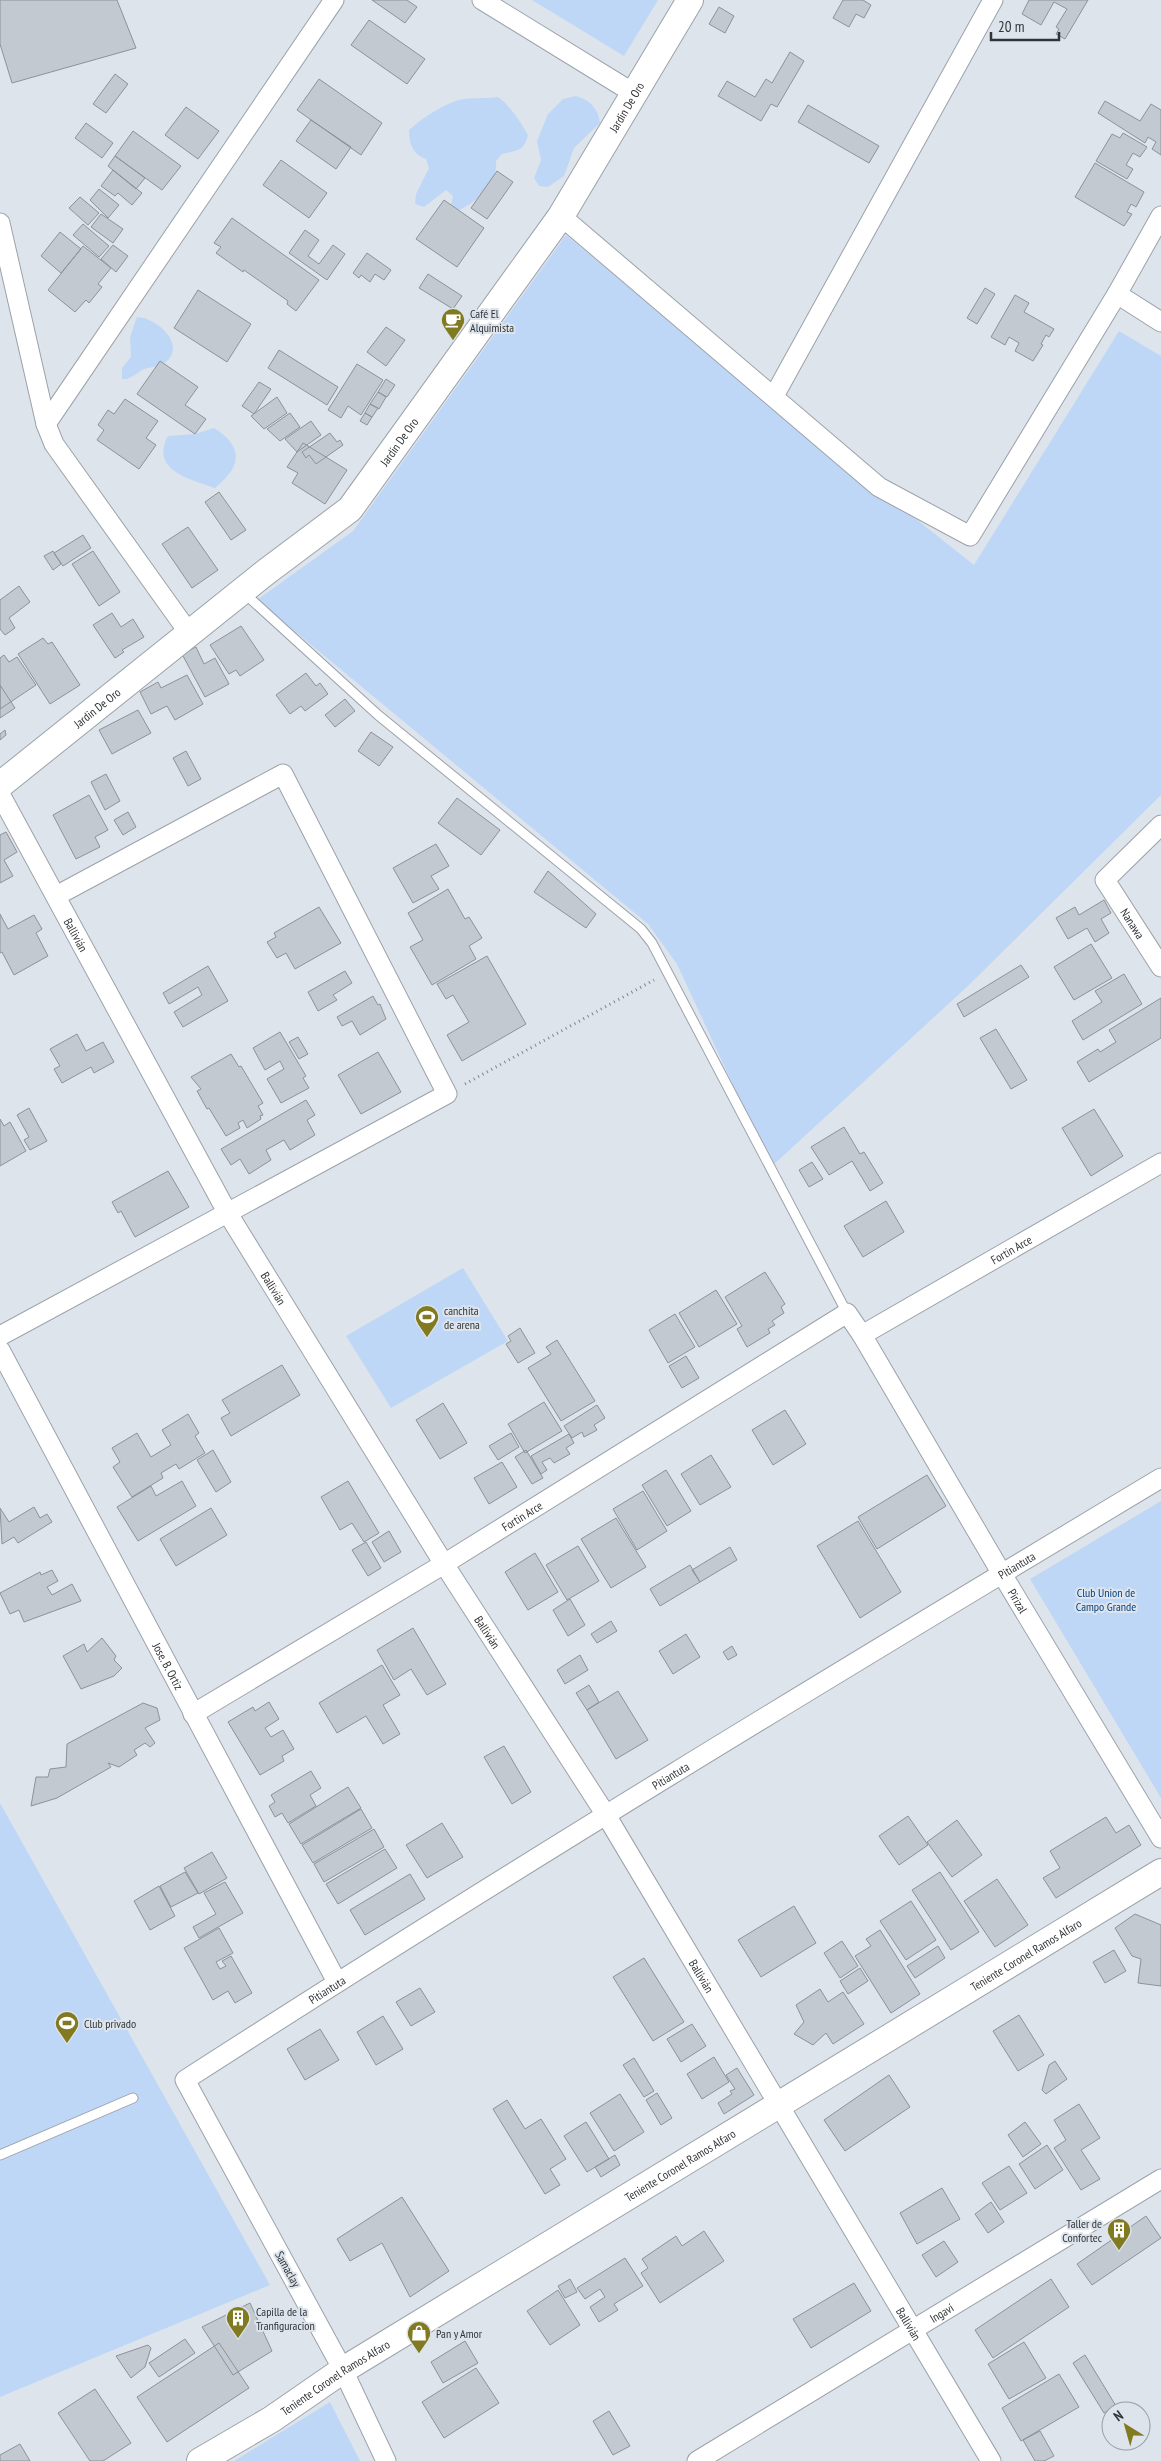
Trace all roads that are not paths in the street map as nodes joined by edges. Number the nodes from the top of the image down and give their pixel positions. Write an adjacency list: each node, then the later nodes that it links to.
1 (334, 0): 12 (street)
2 (482, 0): 5 (street)
3 (690, 0): 5 (street, Jardin De Oro)
4 (993, 0): 11 (street)
5 (635, 94): 6 (street, Jardin De Oro)
6 (561, 216): 11 (street); 13 (street, Jardin De Oro)
7 (1161, 216): 9 (street)
8 (0, 223): 12 (street)
9 (1116, 294): 10 (street); 11 (street)
10 (1161, 322)
11 (774, 396)
12 (46, 424): 14 (street)
13 (242, 591): 14 (street, Jardin De Oro); 22 (lane)
14 (189, 633): 15 (street, Jardin De Oro)
15 (0, 785)
16 (0, 794): 18 (street, Ballivián)
17 (1161, 825): 19 (street, Nanawa)
18 (56, 896): 21 (street, Ballivián); 21 (street)
19 (1161, 967)
20 (1161, 1163): 23 (street, Fortin Arce)
21 (227, 1212): 24 (street); 27 (street, Ballivián)
22 (847, 1313): 23 (street, Pirizal); 27 (street, Fortin Arce)
23 (862, 1335): 28 (street, Pirizal)
24 (0, 1336)
25 (0, 1350): 29 (street, Jose. B. Ortiz)
26 (1161, 1478): 28 (street, Pitiantuta)
27 (444, 1564): 29 (street, Fortin Arce); 30 (street, Ballivián)
28 (1002, 1574): 30 (street, Pitiantuta); 31 (street, Pirizal)
29 (193, 1714): 33 (street, Jose. B. Ortiz)
30 (606, 1815): 33 (street, Pitiantuta); 36 (street, Ballivián)
31 (1161, 1838)
32 (1161, 1872): 36 (street, Teniente Coronel Ramos Alfaro)
33 (337, 1982): 34 (street, Pitiantuta)
34 (185, 2080): 40 (street, Samaclay)
35 (133, 2098): 37 (lane)
36 (781, 2105): 39 (street, Ballivián); 40 (street, Teniente Coronel Ramos Alfaro)
37 (0, 2155)
38 (1161, 2179): 39 (street, Ingavi)
39 (911, 2331): 43 (street, Ingavi); 44 (street, Ballivián)
40 (343, 2370): 41 (street, Teniente Coronel Ramos Alfaro); 42 (street, Samaclay)
41 (200, 2461)
42 (386, 2461)
43 (697, 2461)
44 (991, 2461)

